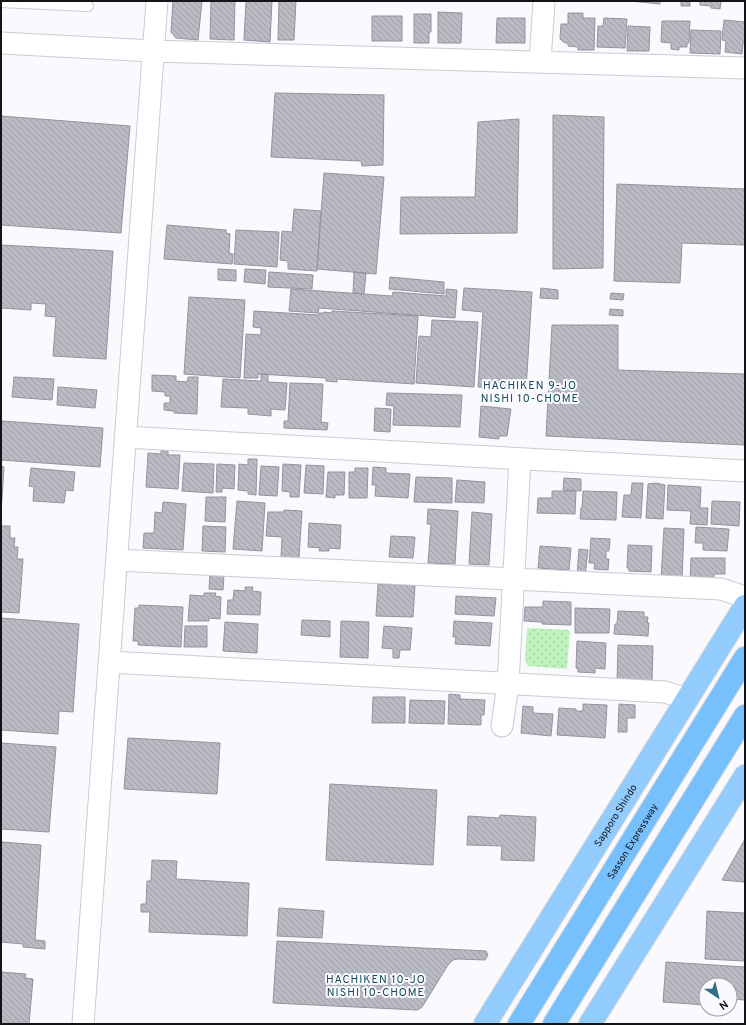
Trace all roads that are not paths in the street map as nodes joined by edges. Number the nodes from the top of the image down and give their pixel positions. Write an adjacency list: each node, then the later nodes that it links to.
1 (157, 1): 6 (street)
2 (544, 1): 7 (street)
3 (1, 2): 4 (lane)
4 (88, 6)
5 (1, 43): 6 (street)
6 (153, 51): 7 (street); 9 (street)
7 (540, 62): 8 (street)
8 (745, 68)
9 (125, 437): 10 (street); 12 (street)
10 (520, 459): 11 (street); 13 (street)
11 (745, 471)
12 (117, 560): 13 (street); 17 (street)
13 (514, 579): 14 (street); 18 (street)
14 (745, 597)
15 (745, 606): 19 (highway, Sapporo Shindo)
16 (745, 658): 25 (highway, Sasson Expressway)
17 (109, 662): 18 (street); 23 (street)
18 (508, 684): 19 (street); 21 (street)
19 (687, 699): 24 (highway, Sapporo Shindo)
20 (745, 716): 26 (highway)
21 (502, 726)
22 (745, 776): 27 (highway)
23 (83, 1024)
24 (485, 1024)
25 (519, 1024)
26 (554, 1024)
27 (590, 1024)

